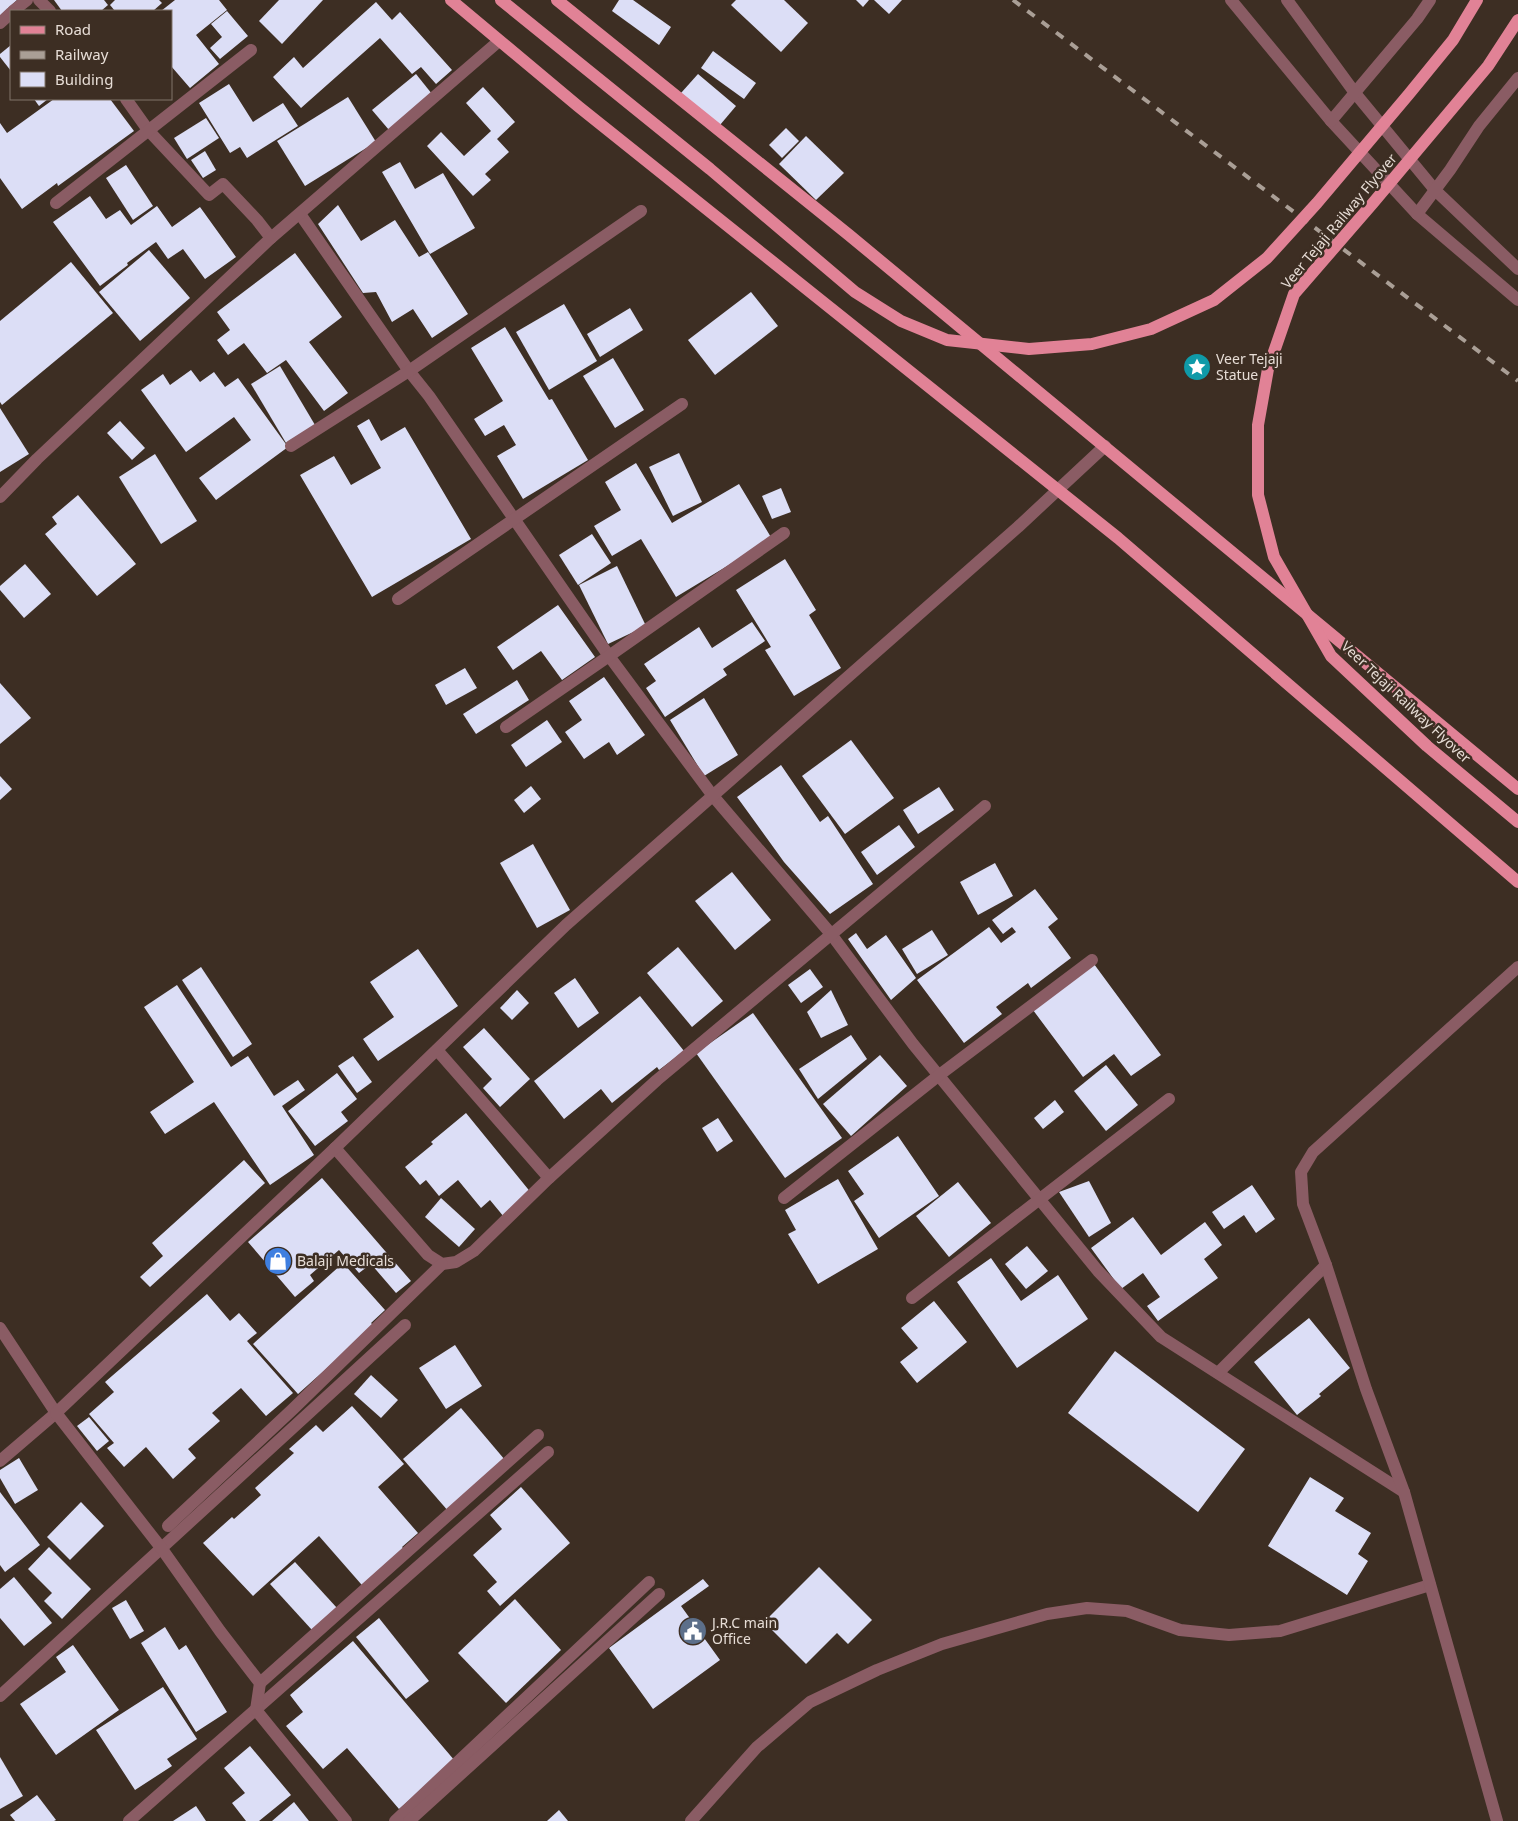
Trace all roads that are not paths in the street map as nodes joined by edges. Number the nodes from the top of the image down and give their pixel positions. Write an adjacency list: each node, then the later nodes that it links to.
1 (27, 0): 10 (street)
2 (39, 0): 11 (street)
3 (451, 0): 15 (main road)
4 (501, 0): 9 (main road, bridge)
5 (556, 0): 33 (main road)
6 (1231, 0): 20 (street)
7 (1287, 0): 18 (street)
8 (1430, 0): 18 (street)
9 (1477, 0)
10 (14, 10)
11 (49, 10)
12 (10, 14): 14 (street)
13 (1518, 20): 44 (main road, Veer Tejaji Railway Flyover, bridge)
14 (0, 23)
15 (499, 41): 25 (street); 34 (main road)
16 (251, 50): 21 (street)
17 (1518, 78): 22 (street)
18 (1355, 92): 20 (street); 22 (street)
19 (127, 100): 21 (street)
20 (1330, 121): 26 (street)
21 (148, 130): 23 (street); 27 (street)
22 (1435, 190): 26 (street); 28 (street)
23 (56, 203)
24 (641, 211): 30 (street)
25 (300, 214): 27 (street); 30 (street)
26 (1417, 214): 29 (street)
27 (271, 238): 35 (street)
28 (1518, 269)
29 (1518, 300)
30 (410, 371): 32 (street); 36 (street)
31 (682, 404): 36 (street)
32 (291, 446)
33 (1105, 446): 34 (street); 41 (main road)
34 (1058, 491): 42 (street); 45 (main road)
35 (0, 497)
36 (513, 519): 38 (street); 39 (street)
37 (784, 533): 39 (street)
38 (398, 599)
39 (610, 656): 40 (street); 42 (street)
40 (506, 727)
41 (1518, 789)
42 (713, 796): 46 (street); 49 (street)
43 (985, 806): 46 (street)
44 (1518, 822)
45 (1518, 882)
46 (832, 934): 50 (street); 53 (street)
47 (1092, 960): 50 (street)
48 (1518, 967): 57 (street)
49 (437, 1050): 52 (street); 53 (street)
50 (938, 1076): 54 (street); 55 (street)
51 (1169, 1100): 55 (street)
52 (335, 1148): 56 (street); 62 (street)
53 (549, 1178): 56 (street)
54 (784, 1198)
55 (1039, 1199): 58 (street); 61 (street)
56 (442, 1264): 67 (street)
57 (1326, 1265): 61 (street); 66 (street)
58 (912, 1298)
59 (405, 1325): 68 (street)
60 (0, 1328): 62 (street)
61 (1218, 1373): 66 (street)
62 (56, 1413): 65 (street); 68 (street)
63 (538, 1434): 72 (street)
64 (548, 1452): 74 (street)
65 (0, 1461)
66 (1404, 1492): 70 (street)
67 (168, 1526)
68 (162, 1549): 72 (street); 73 (street)
69 (649, 1582): 77 (street)
70 (1430, 1585): 79 (street); 80 (street)
71 (659, 1594): 78 (street)
72 (260, 1683): 74 (street)
73 (0, 1696)
74 (256, 1710): 75 (street); 76 (street)
75 (129, 1821)
76 (346, 1821)
77 (395, 1821)
78 (409, 1821)
79 (691, 1821)
80 (1497, 1821)

